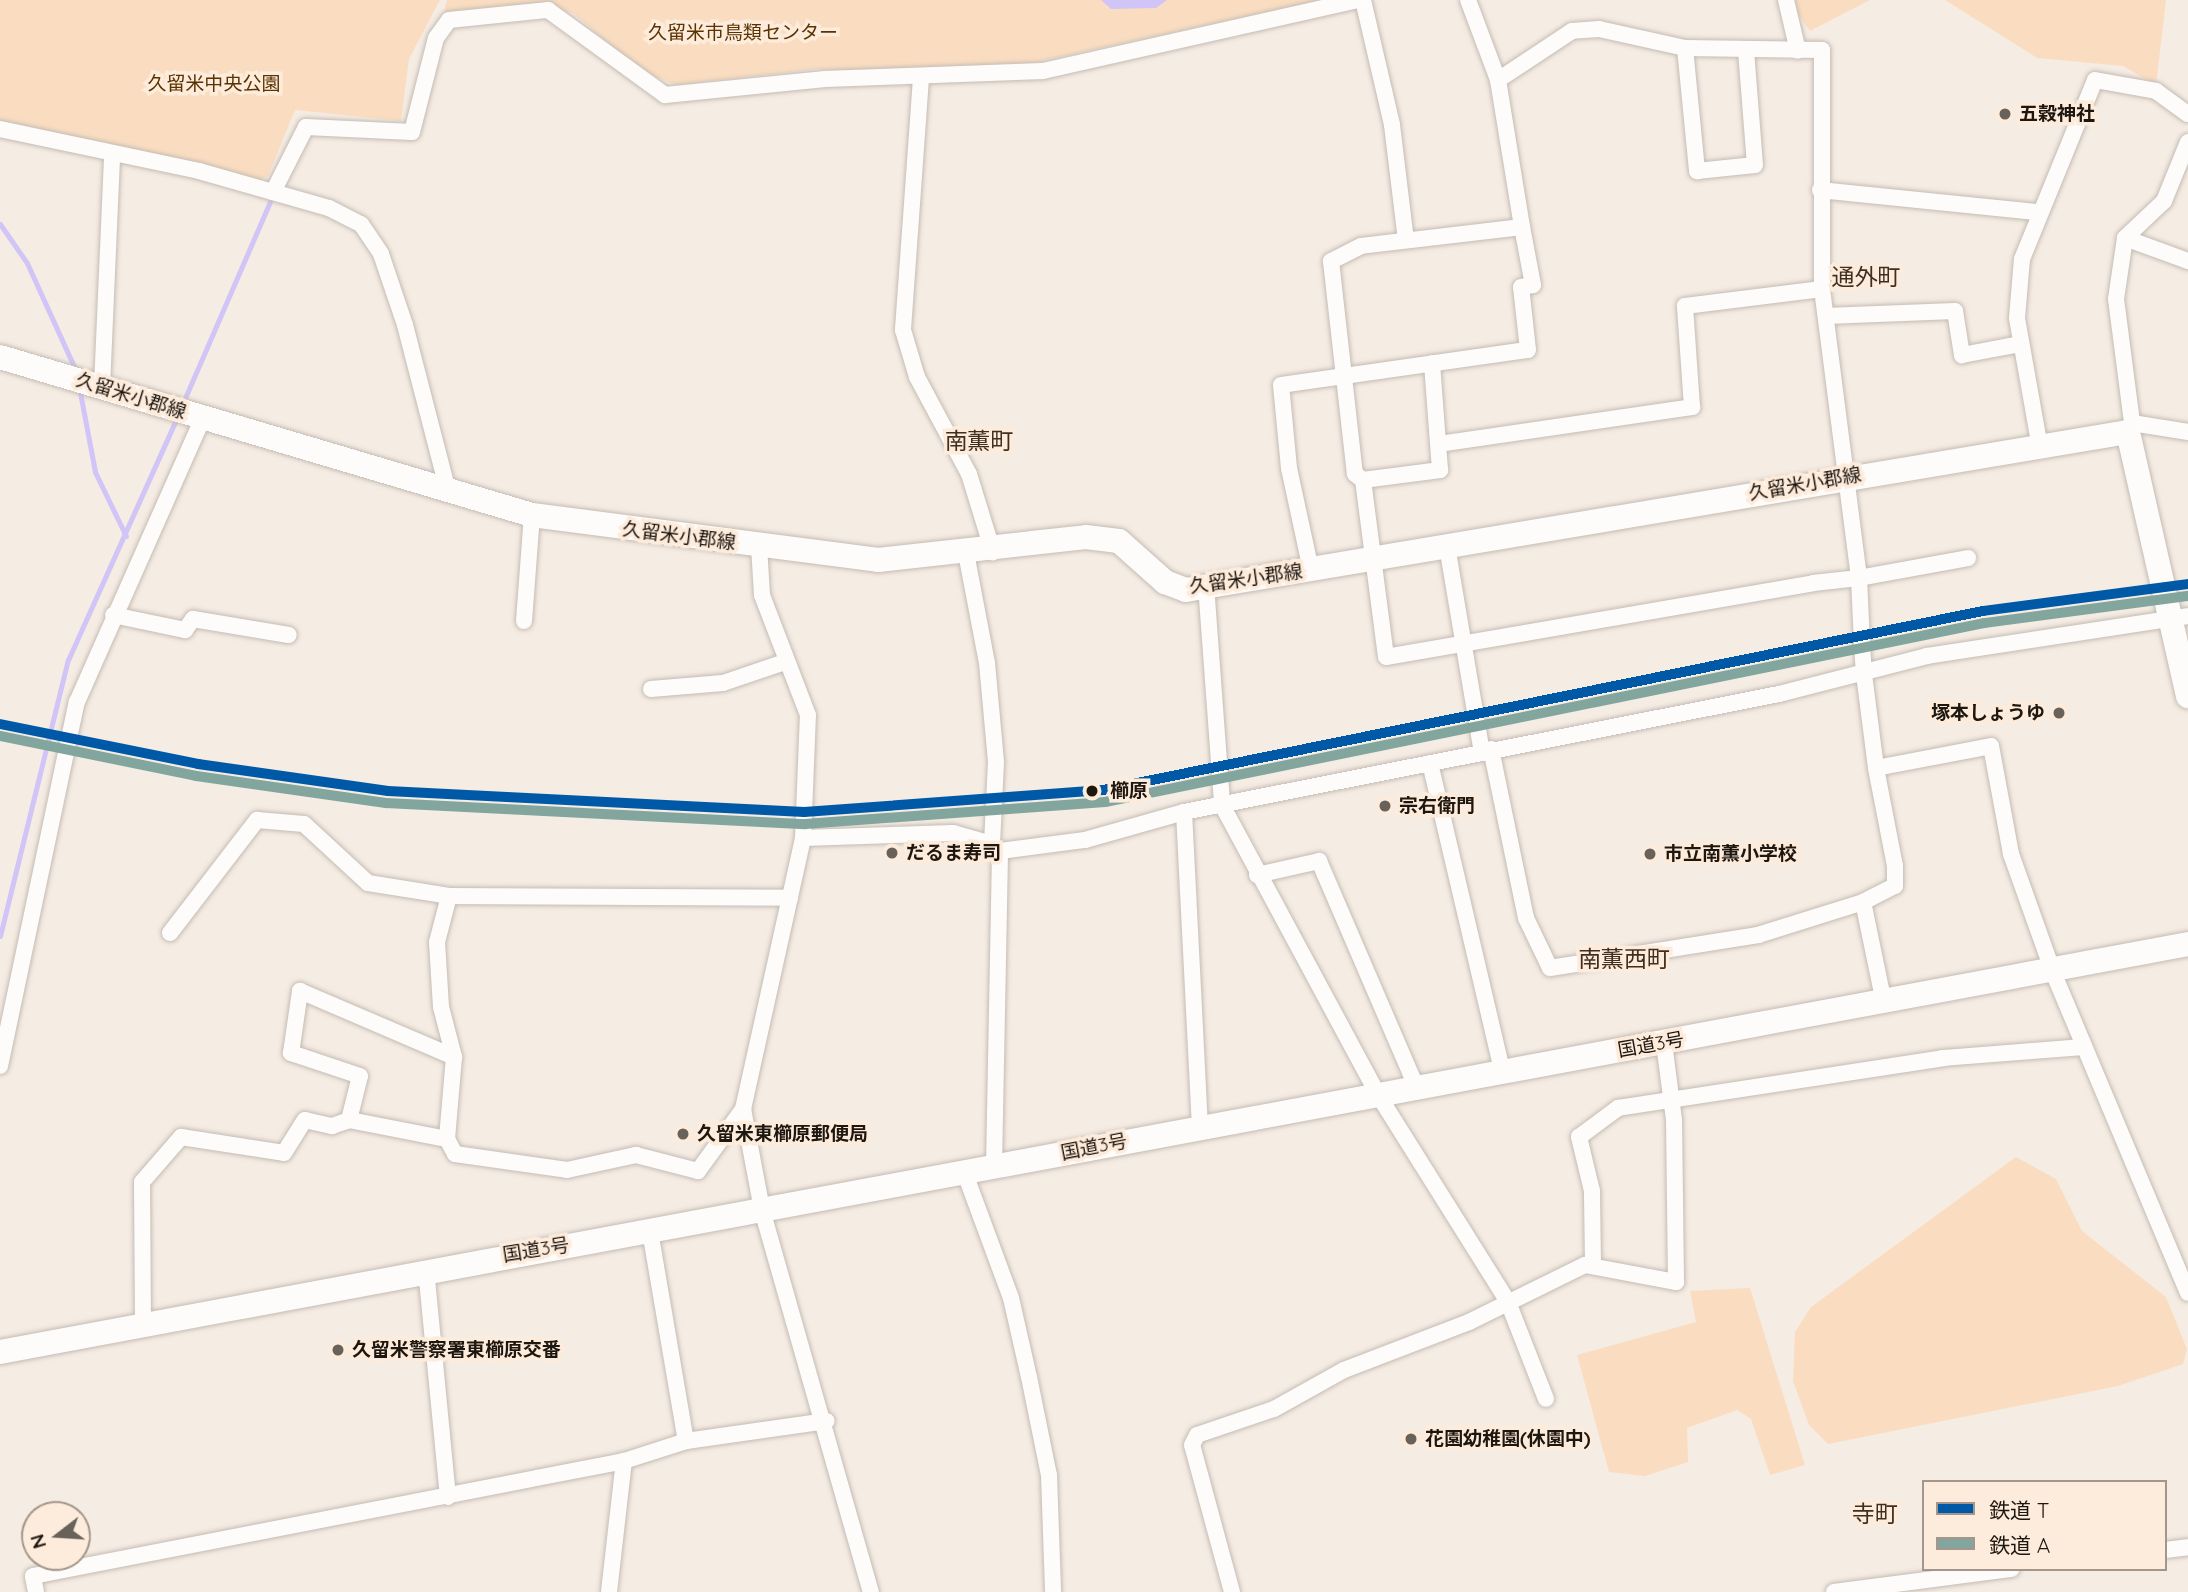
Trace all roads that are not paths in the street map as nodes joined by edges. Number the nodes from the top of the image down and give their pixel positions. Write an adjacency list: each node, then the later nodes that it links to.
1 (1361, 0): 7 (street); 18 (street)
2 (1468, 0): 8 (street)
3 (1786, 0): 6 (street)
4 (1685, 48): 5 (street); 5 (street); 8 (street)
5 (1746, 50): 6 (street)
6 (1797, 51): 13 (street)
7 (920, 79): 14 (street); 37 (street)
8 (1498, 80): 16 (street)
9 (2188, 114): 15 (street)
10 (0, 129): 12 (street)
11 (2188, 142): 17 (street)
12 (112, 154): 14 (street); 26 (street)
13 (1820, 190): 15 (street); 20 (street)
14 (273, 192): 33 (street)
15 (2038, 212): 22 (street)
16 (1522, 227): 18 (street); 24 (street)
17 (2125, 238): 19 (street); 28 (street)
18 (1406, 240): 25 (street)
19 (2188, 261)
20 (1822, 289): 21 (street); 30 (street)
21 (1826, 316): 22 (street); 31 (street)
22 (2021, 344): 29 (street)
23 (0, 357): 26 (main road, 久留米小郡線)
24 (1432, 363): 25 (street); 30 (street)
25 (1343, 376): 32 (street); 41 (street)
26 (102, 387): 27 (main road, 久留米小郡線)
27 (203, 417): 33 (main road, 久留米小郡線); 44 (street)
28 (2188, 432)
29 (2039, 442): 31 (main road, 久留米小郡線); 45 (main road, 久留米小郡線)
30 (1439, 444): 32 (street)
31 (1846, 477): 36 (main road, 久留米小郡線); 42 (street)
32 (1363, 480): 39 (street)
33 (448, 491): 34 (main road, 久留米小郡線)
34 (532, 515): 35 (main road, 久留米小郡線); 46 (street)
35 (759, 546): 38 (main road, 久留米小郡線); 49 (street)
36 (1447, 546): 39 (main road, 久留米小郡線); 48 (street)
37 (993, 552): 38 (main road, 久留米小郡線); 43 (main road, 久留米小郡線)
38 (966, 553): 59 (street)
39 (1376, 558): 41 (main road, 久留米小郡線); 48 (street)
40 (1968, 558): 42 (street)
41 (1311, 570): 43 (main road, 久留米小郡線)
42 (1859, 578): 48 (street); 50 (street)
43 (1206, 585): 56 (street)
44 (113, 615): 47 (street); 71 (street)
45 (2179, 615): 50 (street); 52 (main road, 久留米小郡線)
46 (524, 621)
47 (289, 635)
48 (1461, 646): 53 (street)
49 (785, 662): 51 (street); 58 (street)
50 (1864, 674): 53 (street); 55 (street)
51 (651, 689)
52 (2188, 696)
53 (1487, 751): 54 (street); 63 (street)
54 (1430, 763): 56 (street); 72 (street)
55 (1876, 768): 63 (street); 66 (street)
56 (1222, 805): 57 (street); 60 (street)
57 (1184, 812): 59 (street); 78 (street)
58 (803, 838): 59 (street); 62 (street)
59 (996, 848): 80 (street)
60 (1257, 875): 73 (street); 74 (street)
61 (449, 896): 62 (street); 64 (street); 70 (street)
62 (790, 898): 76 (street)
63 (1863, 902): 67 (street)
64 (170, 933)
65 (2188, 944): 66 (main road, 国道3号)
66 (2053, 972): 67 (main road, 国道3号); 69 (street)
67 (1884, 1003): 68 (main road, 国道3号)
68 (1664, 1043): 72 (main road, 国道3号); 75 (street)
69 (2082, 1047): 75 (street); 86 (street)
70 (454, 1057): 77 (street); 79 (street)
71 (0, 1066)
72 (1502, 1071): 73 (main road, 国道3号)
73 (1416, 1086): 74 (main road, 国道3号)
74 (1377, 1093): 78 (main road, 国道3号); 87 (street)
75 (1671, 1099): 84 (street); 84 (street)
76 (743, 1110): 79 (street); 82 (street)
77 (349, 1120): 79 (street); 88 (street)
78 (1200, 1127): 80 (main road, 国道3号)
79 (447, 1139)
80 (995, 1166): 81 (main road, 国道3号)
81 (964, 1171): 82 (main road, 国道3号); 101 (street)
82 (762, 1210): 83 (main road, 国道3号); 91 (street)
83 (650, 1231): 85 (main road, 国道3号); 92 (street)
84 (1593, 1266): 87 (street)
85 (426, 1269): 88 (main road, 国道3号); 94 (street)
86 (2188, 1293)
87 (1508, 1302): 90 (street); 102 (street)
88 (143, 1325): 89 (main road, 国道3号)
89 (0, 1353)
90 (1546, 1399)
91 (827, 1421): 92 (street); 100 (street)
92 (686, 1441): 93 (street)
93 (624, 1461): 94 (street); 99 (street)
94 (448, 1497): 98 (street)
95 (2188, 1547): 96 (street)
96 (2167, 1550)
97 (1997, 1571): 103 (street)
98 (36, 1592)
99 (609, 1592)
100 (871, 1592)
101 (1053, 1592)
102 (1232, 1592)
103 (1834, 1592)

